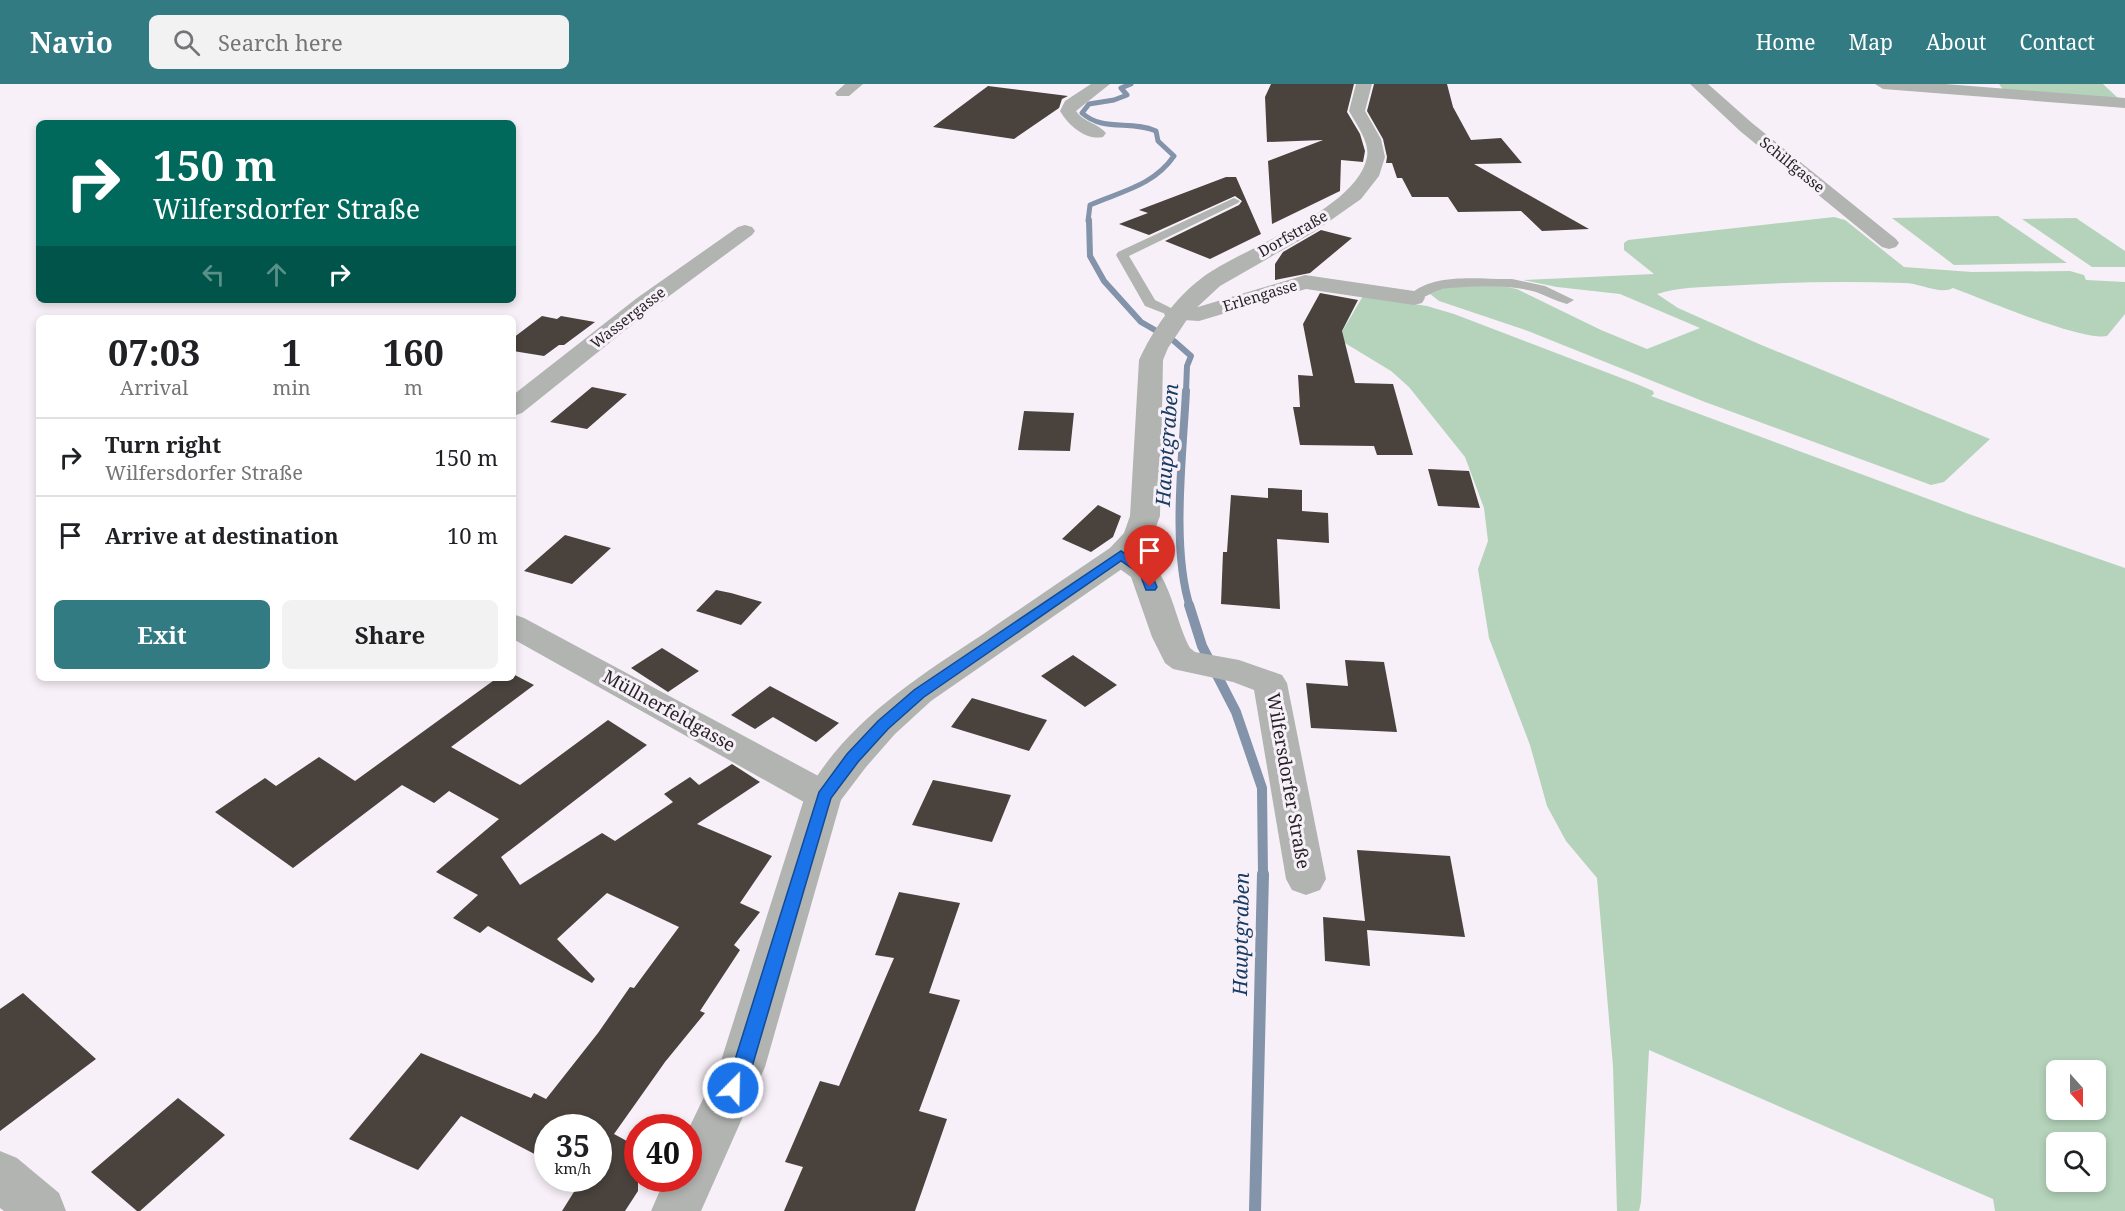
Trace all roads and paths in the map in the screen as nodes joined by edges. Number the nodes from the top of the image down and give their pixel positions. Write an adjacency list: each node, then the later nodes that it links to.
1 (1102, 84): 6 (street)
2 (1364, 84): 12 (street, Dorfstraße)
3 (1698, 84): 9 (street, Schilfgasse)
4 (1883, 84): 5 (street)
5 (2125, 103)
6 (1097, 133)
7 (1234, 201): 12 (lane)
8 (745, 231): 13 (street, Wassergasse)
9 (1889, 243)
10 (1414, 298): 11 (lane); 12 (street, Erlengasse)
11 (1567, 300)
12 (1163, 337): 14 (street)
13 (516, 406)
14 (1121, 555): 16 (street); 17 (street, Wilfersdorfer Straße)
15 (516, 627): 16 (street, Müllnerfeldgasse)
16 (824, 796): 20 (street)
17 (1306, 879)
18 (0, 1175): 19 (street)
19 (41, 1211)
20 (676, 1211)

